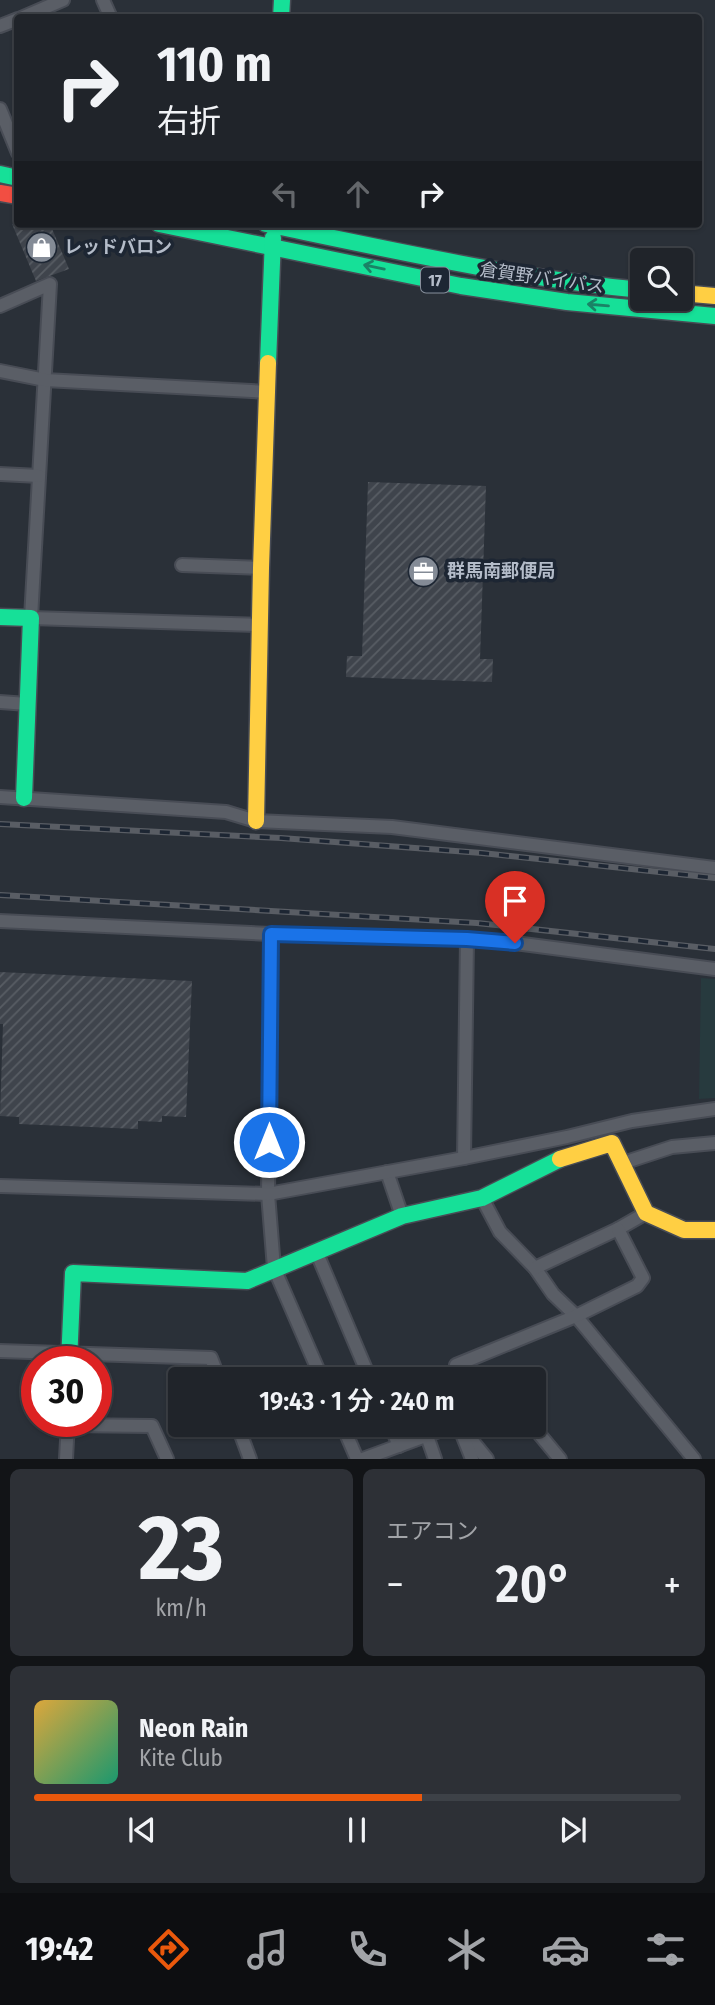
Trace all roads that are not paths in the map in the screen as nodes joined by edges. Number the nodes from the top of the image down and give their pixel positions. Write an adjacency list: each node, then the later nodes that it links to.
1 (63, 0): 2 (street)
2 (29, 14)
3 (0, 109): 4 (street)
4 (12, 121)
5 (180, 228): 8 (main road, 倉賀野バイパス / 17)
6 (271, 228): 8 (main road)
7 (290, 228): 9 (main road, 倉賀野バイパス / 17)
8 (273, 246): 13 (main road, 倉賀野バイパス / 17, one-way to 8); 16 (main road)
9 (630, 288)
10 (693, 294): 11 (main road)
11 (715, 296)
12 (0, 306): 15 (street)
13 (715, 316)
14 (0, 371): 15 (street)
15 (45, 380): 16 (street); 18 (street)
16 (268, 392): 20 (main road)
17 (0, 474): 18 (street)
18 (39, 476): 22 (street)
19 (182, 565): 20 (street)
20 (261, 568): 23 (main road)
21 (0, 617): 22 (main road)
22 (31, 618): 23 (street); 25 (main road)
23 (260, 625): 28 (main road)
24 (0, 702): 25 (street)
25 (27, 704): 27 (main road)
26 (0, 797): 27 (street)
27 (23, 798): 28 (street)
28 (256, 821): 29 (street)
29 (715, 867)
30 (0, 921): 31 (street)
31 (271, 934): 32 (street); 40 (street)
32 (467, 939): 33 (street); 36 (street)
33 (715, 969)
34 (715, 1109): 36 (street)
35 (715, 1143): 37 (street)
36 (464, 1158): 38 (street)
37 (623, 1163): 41 (main road); 42 (main road)
38 (387, 1172): 40 (street); 43 (street)
39 (0, 1186): 40 (street)
40 (268, 1194): 47 (street)
41 (482, 1198): 43 (main road); 48 (street)
42 (646, 1213): 44 (street); 45 (main road)
43 (402, 1216): 46 (main road)
44 (618, 1229): 48 (street); 49 (street)
45 (715, 1230)
46 (316, 1251): 47 (main road); 56 (street)
47 (274, 1268): 50 (main road); 55 (street)
48 (535, 1268): 49 (street)
49 (576, 1316): 57 (street); 77 (street)
50 (70, 1346)
51 (0, 1351): 52 (street)
52 (21, 1353)
53 (112, 1357): 54 (street)
54 (214, 1367)
55 (317, 1367)
56 (365, 1367)
57 (457, 1367)
58 (112, 1425): 70 (street)
59 (67, 1437): 69 (street)
60 (242, 1437): 71 (street)
61 (350, 1437): 72 (street)
62 (395, 1437): 68 (street)
63 (424, 1437): 68 (street)
64 (427, 1437): 73 (street)
65 (463, 1437): 74 (street)
66 (469, 1437): 75 (street)
67 (542, 1437): 76 (street)
68 (399, 1446): 72 (street)
69 (66, 1459)
70 (167, 1459)
71 (250, 1459)
72 (363, 1459)
73 (435, 1459)
74 (472, 1459)
75 (487, 1459)
76 (560, 1459)
77 (694, 1459)

